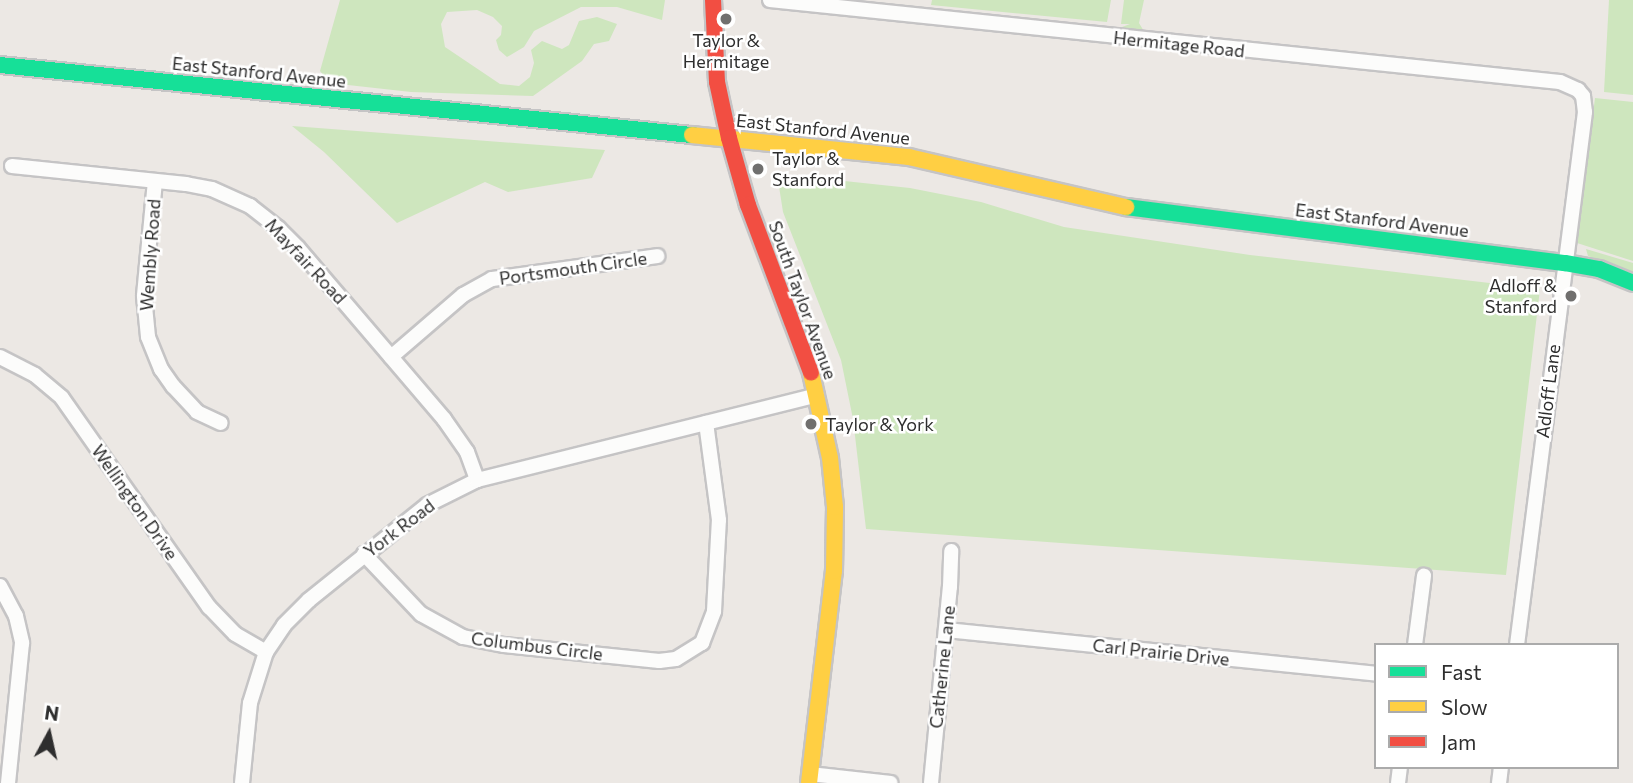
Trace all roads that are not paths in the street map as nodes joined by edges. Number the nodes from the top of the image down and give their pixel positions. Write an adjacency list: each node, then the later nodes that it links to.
1 (713, 0): 5 (main road, South Taylor Avenue)
2 (770, 0): 4 (street, Hermitage Road)
3 (0, 65): 5 (main road, East Stanford Avenue)
4 (1583, 96): 9 (street, Adloff Lane)
5 (729, 138): 9 (main road, East Stanford Avenue); 13 (main road, South Taylor Avenue)
6 (12, 166): 7 (street, Mayfair Road)
7 (155, 181): 12 (street, Mayfair Road); 14 (street, Wembly Road)
8 (657, 257): 12 (street, Portsmouth Circle)
9 (1564, 263): 10 (main road, East Stanford Avenue); 23 (street, Adloff Lane)
10 (1633, 283)
11 (0, 357): 24 (street, Wellington Drive)
12 (391, 357): 16 (street, Mayfair Road)
13 (817, 395): 15 (street, York Road); 26 (main road, South Taylor Avenue)
14 (221, 423)
15 (706, 423): 16 (street, York Road); 18 (street, Columbus Circle)
16 (477, 480): 18 (street, York Road)
17 (951, 551): 21 (street, Catherine Lane)
18 (364, 554): 24 (street, York Road)
19 (1424, 576): 22 (street)
20 (0, 586): 27 (street)
21 (946, 630): 25 (street, Carl Prairie Drive); 30 (street, Catherine Lane)
22 (1415, 643)
23 (1517, 643)
24 (266, 652): 28 (street, York Road)
25 (1374, 674)
26 (810, 779): 29 (street)
27 (8, 783)
28 (242, 783)
29 (891, 783)
30 (930, 783)

